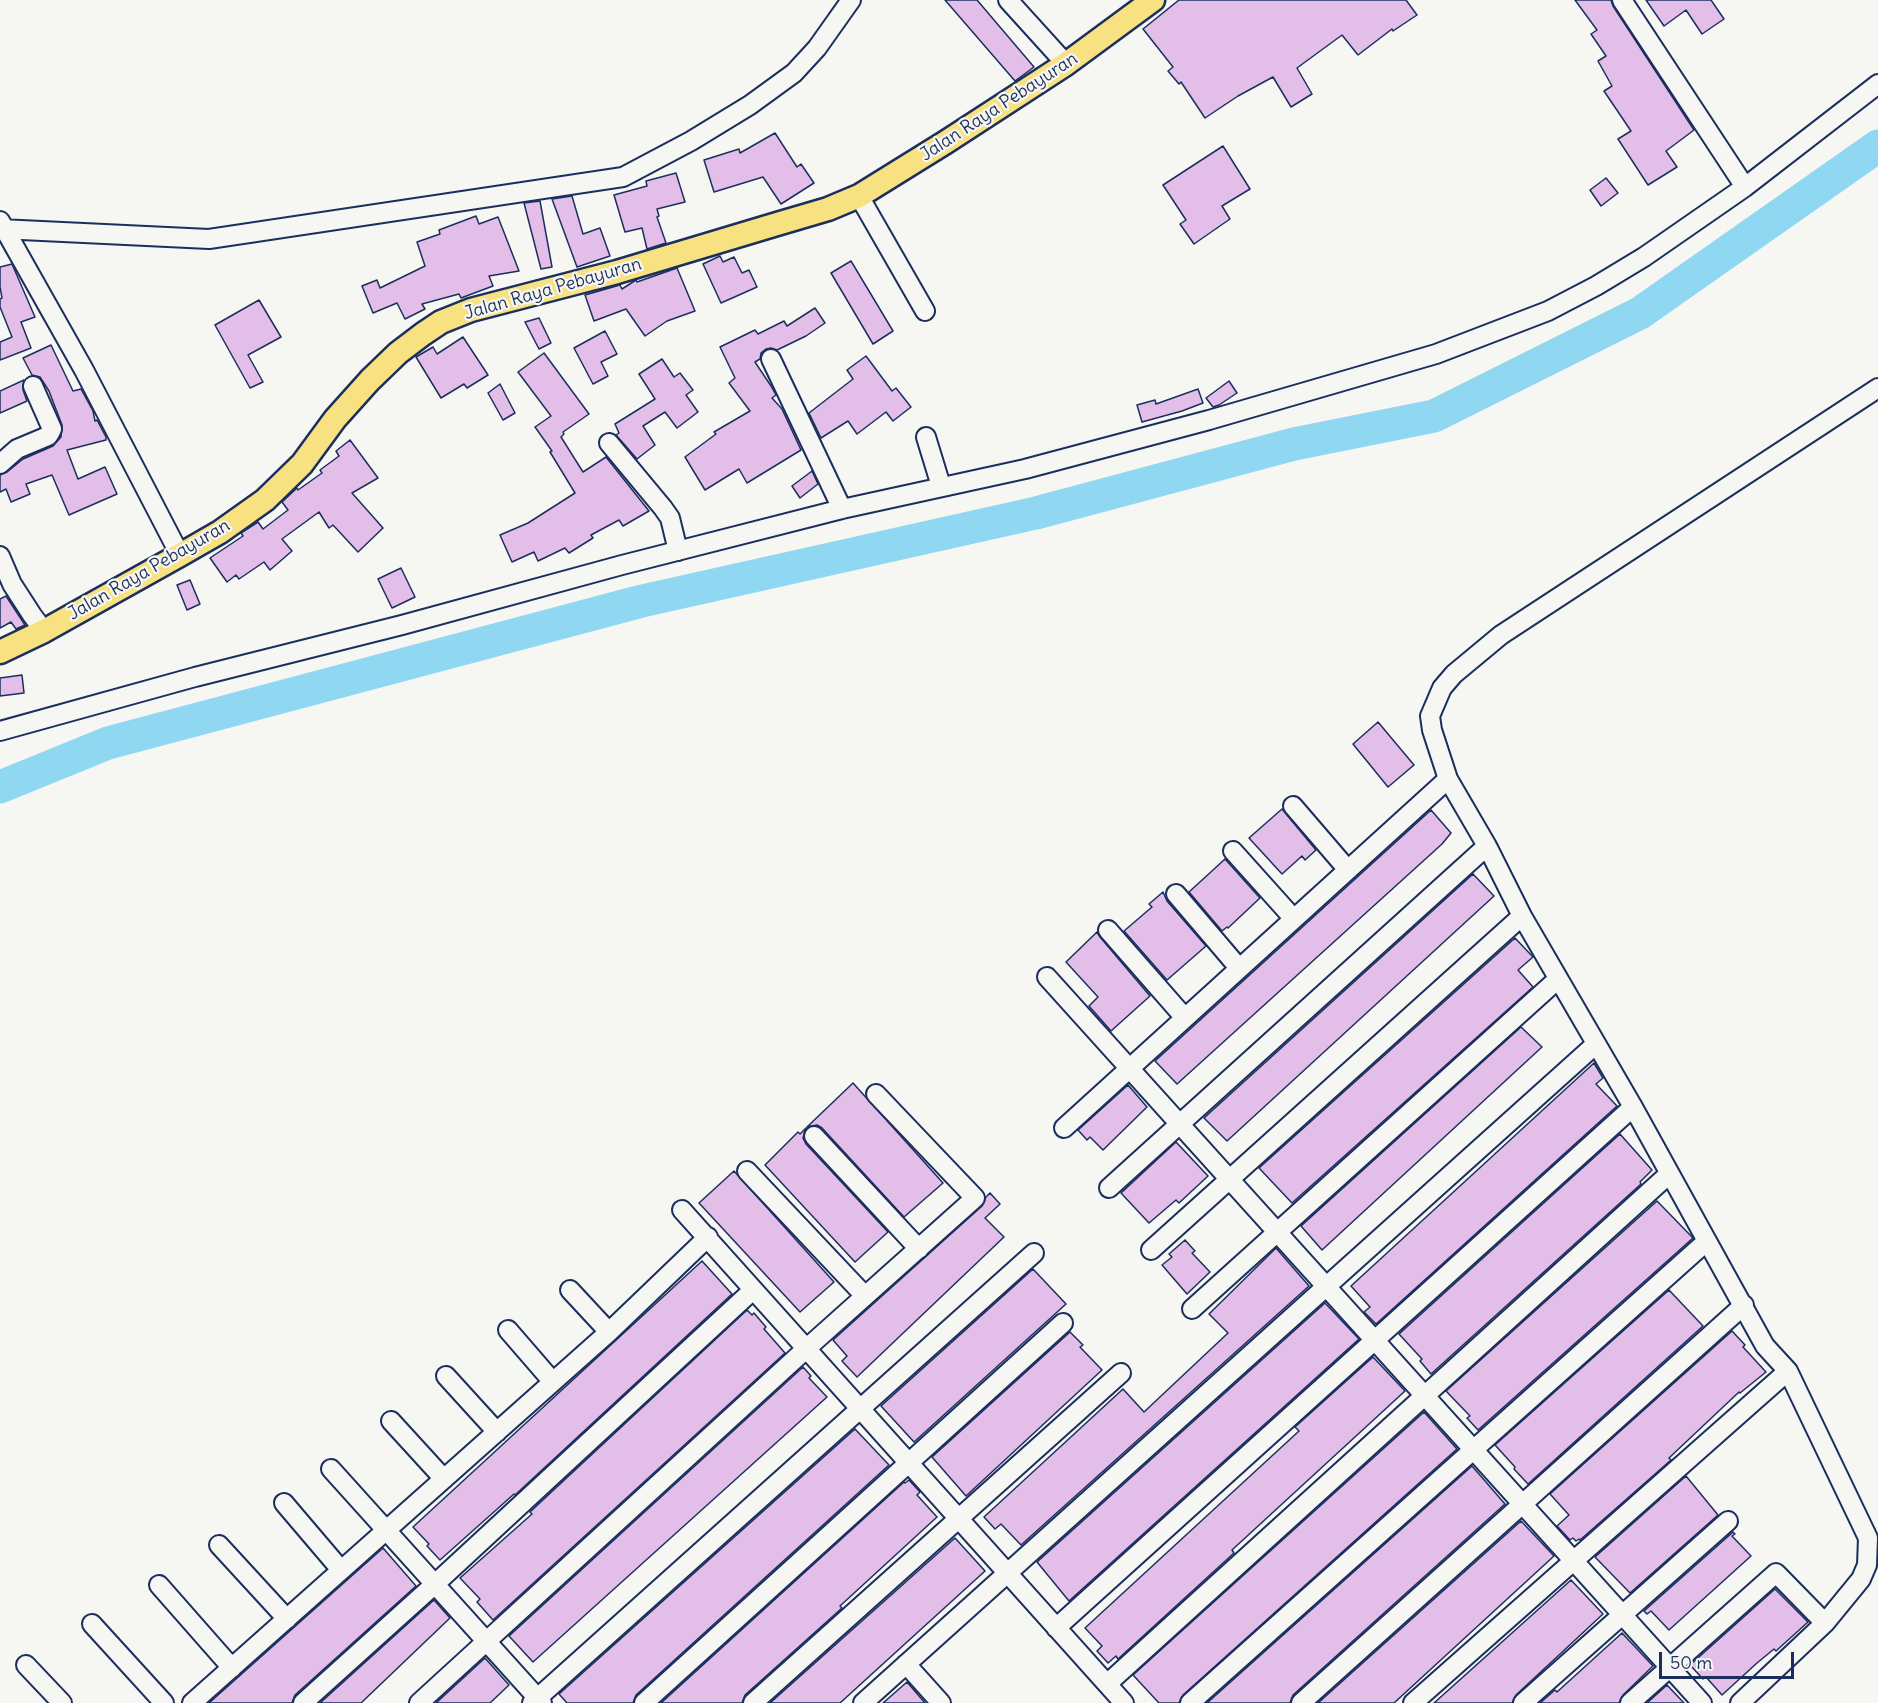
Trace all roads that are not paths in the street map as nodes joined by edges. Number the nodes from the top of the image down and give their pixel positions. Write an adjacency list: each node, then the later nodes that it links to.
1 (851, 0): 9 (street)
2 (1008, 0): 5 (street)
3 (1153, 0): 5 (main road, Jalan Raya Pebayuran)
4 (1622, 0): 7 (street)
5 (1066, 64): 8 (main road, Jalan Raya Pebayuran)
6 (1878, 84): 7 (street)
7 (1745, 187): 17 (street)
8 (859, 196): 10 (street); 20 (main road, Jalan Raya Pebayuran)
9 (2, 226): 20 (street)
10 (925, 311)
11 (771, 359): 18 (street)
12 (33, 386): 16 (street)
13 (1878, 388): 25 (street)
14 (926, 437): 17 (street)
15 (609, 443): 19 (street)
16 (0, 464)
17 (941, 486): 18 (street)
18 (842, 509): 19 (street)
19 (678, 550): 24 (street)
20 (180, 555): 22 (main road, Jalan Raya Pebayuran)
21 (0, 556): 22 (street)
22 (44, 631): 23 (main road, Jalan Raya Pebayuran)
23 (0, 652)
24 (0, 731)
25 (1448, 779): 27 (street); 29 (street)
26 (1293, 806): 29 (street)
27 (1487, 846): 31 (street); 42 (street)
28 (1233, 851): 32 (street)
29 (1348, 870): 32 (street)
30 (1176, 894): 34 (street)
31 (1522, 916): 36 (street); 47 (street)
32 (1294, 919): 34 (street)
33 (1108, 930): 37 (street)
34 (1239, 968): 37 (street)
35 (1047, 977): 39 (street)
36 (1558, 979): 38 (street); 50 (street)
37 (1185, 1018): 39 (street)
38 (1596, 1044): 41 (street); 56 (street)
39 (1129, 1069): 42 (street); 43 (street)
40 (876, 1094): 53 (street)
41 (1633, 1107): 46 (street); 65 (street)
42 (1180, 1124): 47 (street); 48 (street)
43 (1064, 1128)
44 (814, 1136): 53 (street)
45 (747, 1171): 59 (street)
46 (1669, 1174): 52 (street); 71 (street)
47 (1229, 1180): 50 (street); 54 (street)
48 (1109, 1188)
49 (682, 1210): 51 (street)
50 (1277, 1232): 56 (street); 61 (street)
51 (708, 1238): 58 (street); 64 (street)
52 (1707, 1241): 60 (street); 75 (street)
53 (919, 1249): 59 (street)
54 (1151, 1250)
55 (1034, 1253): 72 (street)
56 (1326, 1287): 65 (street); 87 (street)
57 (570, 1290): 64 (street)
58 (753, 1290): 66 (street); 88 (street)
59 (865, 1296): 66 (street)
60 (1744, 1305): 67 (street); 80 (street)
61 (1192, 1309)
62 (1064, 1323): 76 (street)
63 (508, 1330): 70 (street)
64 (609, 1332): 70 (street)
65 (1374, 1340): 71 (street); 94 (street)
66 (807, 1348): 72 (street); 95 (street)
67 (1788, 1371): 85 (street); 92 (street)
68 (1121, 1374): 81 (street)
69 (446, 1376): 74 (street)
70 (553, 1382): 74 (street)
71 (1425, 1396): 75 (street); 100 (street)
72 (860, 1409): 76 (street); 101 (street)
73 (392, 1421): 78 (street)
74 (496, 1432): 78 (street)
75 (1473, 1450): 80 (street); 112 (street)
76 (909, 1463): 81 (street); 107 (street)
77 (331, 1469): 83 (street)
78 (444, 1479): 83 (street)
79 (284, 1503): 86 (street)
80 (1522, 1504): 85 (street); 113 (street)
81 (959, 1519): 87 (street); 108 (street)
82 (1728, 1521): 90 (street)
83 (387, 1530): 86 (street); 88 (street)
84 (219, 1545): 91 (street)
85 (1574, 1561): 90 (street); 114 (street)
86 (341, 1570): 91 (street)
87 (1007, 1573): 94 (street); 96 (street)
88 (435, 1584): 95 (street); 105 (street)
89 (159, 1586): 99 (street)
90 (1622, 1615): 98 (street); 115 (street)
91 (287, 1619): 99 (street)
92 (1826, 1623): 98 (street); 118 (street)
93 (92, 1624): 103 (street)
94 (1056, 1628): 100 (street)
95 (487, 1642): 101 (street); 106 (street)
96 (906, 1664): 109 (street); 110 (street)
97 (26, 1665): 102 (street)
98 (1670, 1667): 116 (street); 117 (street)
99 (232, 1668): 104 (street)
100 (1107, 1684): 111 (street)
101 (537, 1701)
102 (62, 1703)
103 (164, 1703)
104 (192, 1703)
105 (303, 1703)
106 (418, 1703)
107 (644, 1703)
108 (753, 1703)
109 (863, 1703)
110 (941, 1703)
111 (1124, 1703)
112 (1190, 1703)
113 (1301, 1703)
114 (1413, 1703)
115 (1523, 1703)
116 (1630, 1703)
117 (1702, 1703)
118 (1740, 1703)

